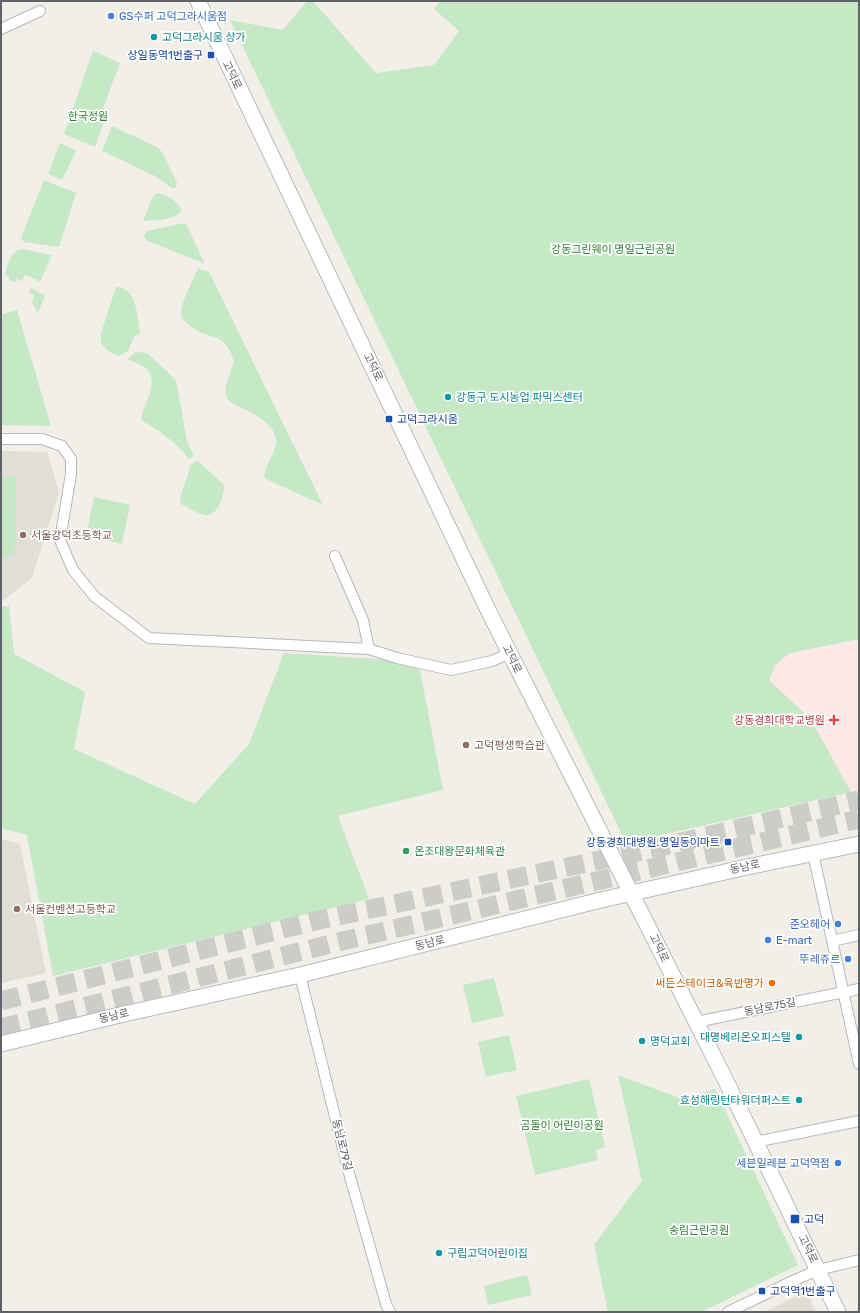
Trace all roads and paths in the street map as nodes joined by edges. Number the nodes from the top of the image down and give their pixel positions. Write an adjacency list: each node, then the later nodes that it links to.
1 (198, 1): 7 (main road, 고덕로)
2 (40, 11): 3 (street)
3 (1, 29)
4 (1, 439): 6 (street)
5 (335, 556): 6 (street)
6 (369, 649): 7 (street)
7 (510, 654): 10 (main road, 고덕로)
8 (859, 844): 9 (main road, 동남로)
9 (813, 853): 10 (main road, 동남로); 12 (street)
10 (631, 893): 13 (main road, 동남로); 16 (main road, 고덕로)
11 (859, 935): 12 (street)
12 (832, 941): 15 (street)
13 (300, 975): 17 (main road, 동남로); 23 (street, 동남로79길)
14 (859, 989): 15 (street, 동남로75길)
15 (843, 992): 16 (street, 동남로75길); 18 (street)
16 (696, 1022): 20 (main road, 고덕로)
17 (1, 1044)
18 (859, 1064)
19 (859, 1121): 20 (street)
20 (756, 1142): 22 (main road, 고덕로)
21 (859, 1260): 22 (street)
22 (818, 1270): 24 (street); 25 (main road, 고덕로)
23 (390, 1312)
24 (728, 1312)
25 (838, 1312)

